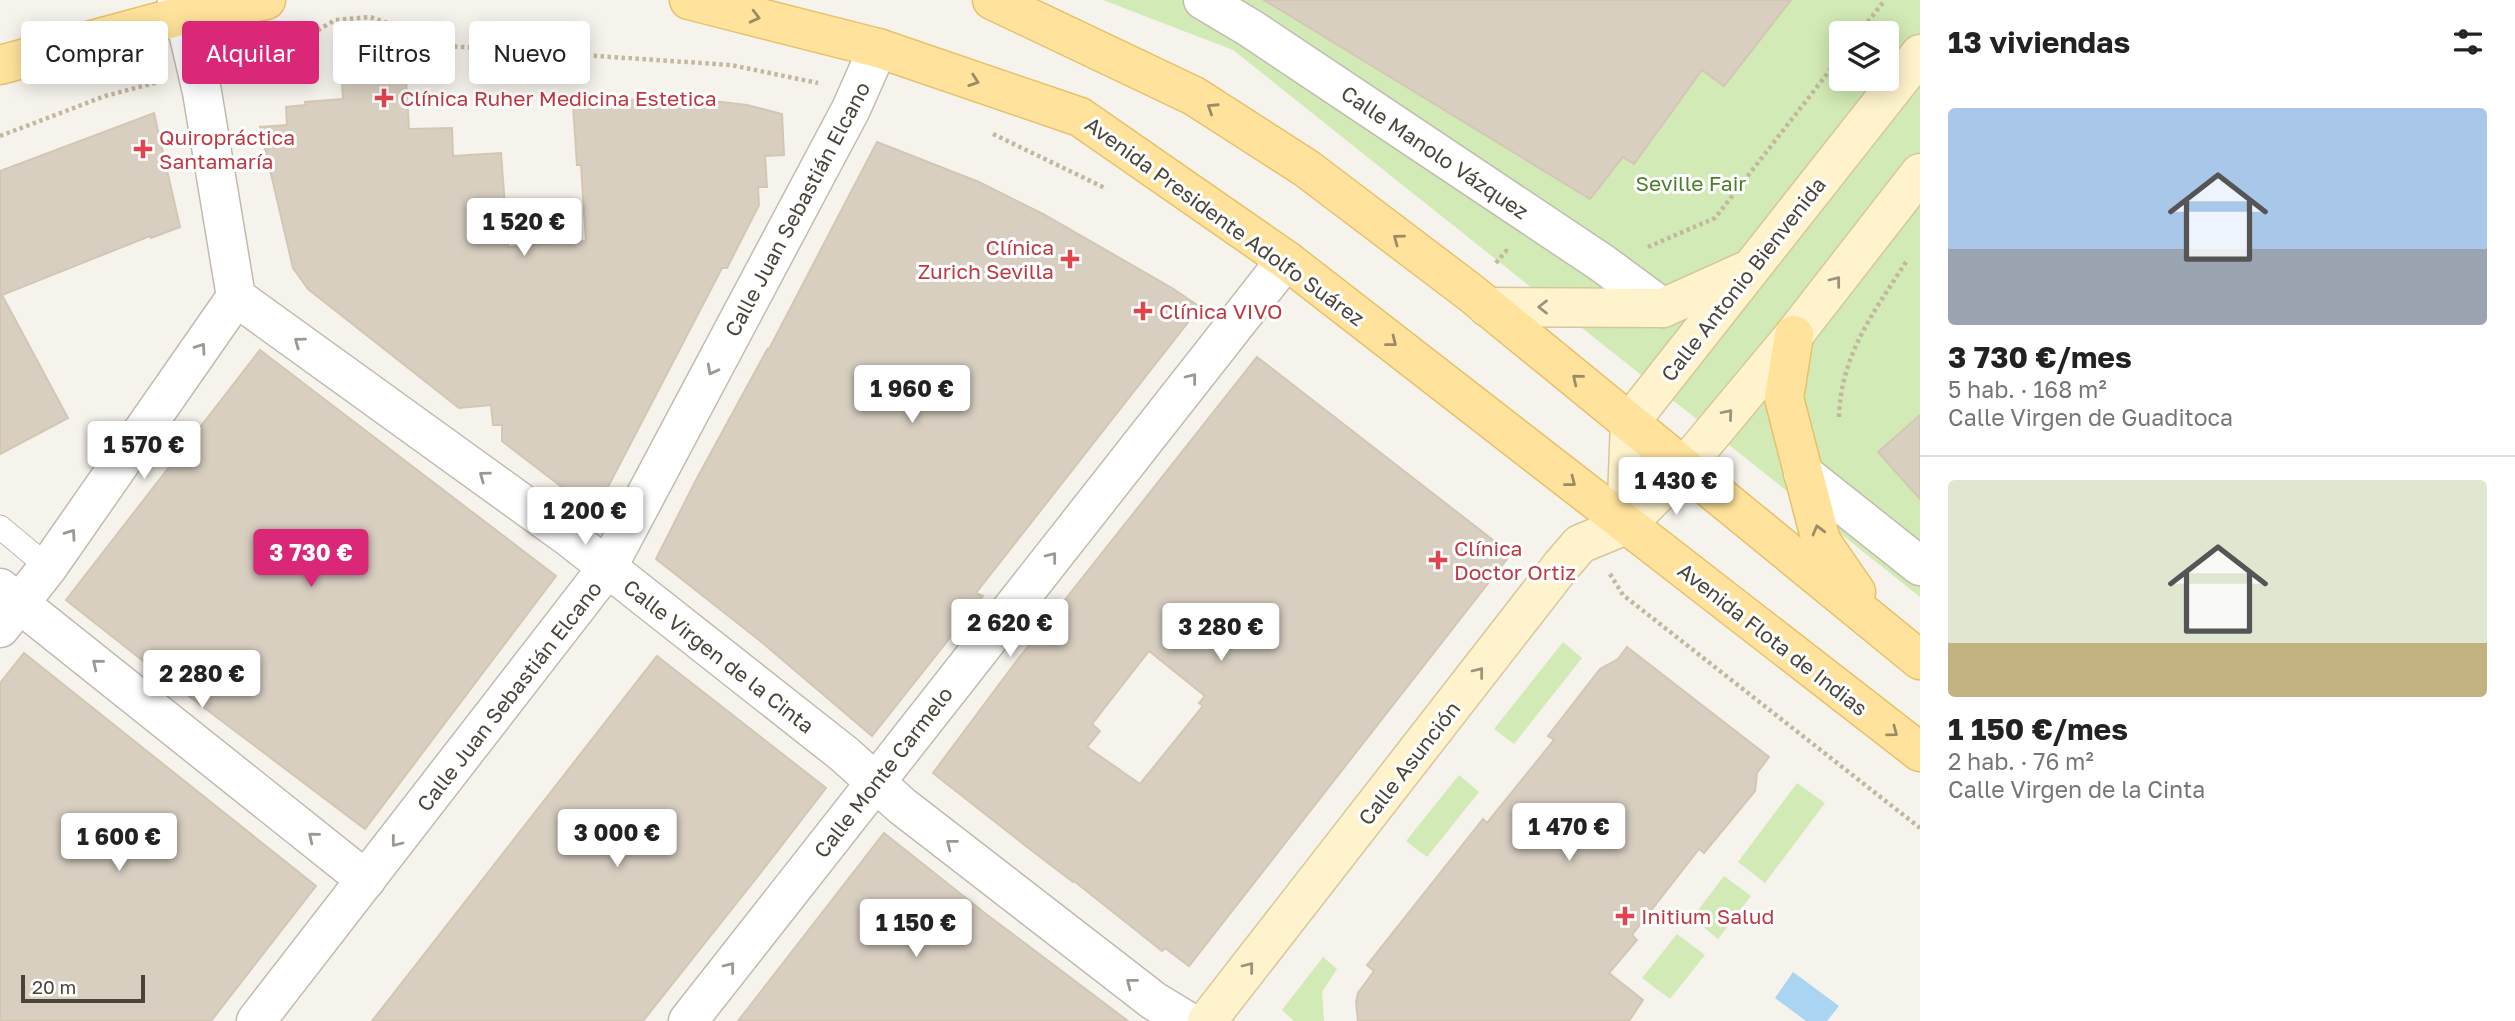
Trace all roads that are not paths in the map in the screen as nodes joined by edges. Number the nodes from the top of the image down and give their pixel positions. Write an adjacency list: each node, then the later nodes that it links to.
1 (266, 0): 5 (main road)
2 (689, 0): 6 (main road, Avenida Presidente Adolfo Suárez, one-way to 6)
3 (992, 0): 13 (main road, one-way to 3)
4 (1203, 0): 14 (street, Calle Manolo Vázquez)
5 (180, 7): 8 (main road); 12 (street)
6 (878, 48): 10 (main road, Avenida Presidente Adolfo Suárez, one-way to 10); 23 (street, Calle Juan Sebastián Elcano, one-way to 23)
7 (1920, 54): 11 (main road, Calle Antonio Bienvenida)
8 (0, 65)
9 (1920, 173): 15 (main road, one-way to 9)
10 (1286, 260): 19 (main road, Avenida Presidente Adolfo Suárez, one-way to 19); 28 (street, Calle Monte Carmelo, one-way to 10)
11 (1751, 269): 14 (main road); 16 (main road, Calle Antonio Bienvenida)
12 (236, 297): 22 (street, one-way to 12); 23 (street, Calle Virgen de la Cinta, one-way to 12)
13 (1487, 307): 14 (main road, one-way to 13); 16 (main road, one-way to 13)
14 (1663, 308)
15 (1794, 335): 17 (main road, one-way to 15); 18 (main road)
16 (1630, 422): 17 (main road); 19 (main road)
17 (1684, 467): 19 (main road); 25 (main road)
18 (1803, 472): 21 (street); 25 (main road, one-way to 18)
19 (1626, 525): 27 (main road, Avenida Flota de Indias, one-way to 27); 33 (main road, Calle Asunción, one-way to 19)
20 (0, 527): 22 (lane)
21 (1920, 566)
22 (48, 567): 24 (street)
23 (607, 568): 28 (street, Calle Virgen de la Cinta); 29 (street, Calle Juan Sebastián Elcano, one-way to 29)
24 (7, 606): 29 (street, one-way to 24)
25 (1881, 628): 26 (main road)
26 (1920, 660)
27 (1920, 752)
28 (875, 783): 31 (street, Calle Monte Carmelo, one-way to 28); 32 (street, Calle Virgen de la Cinta, one-way to 28)
29 (366, 880): 30 (street, Calle Juan Sebastián Elcano)
30 (256, 1021)
31 (688, 1021)
32 (1187, 1021)
33 (1207, 1021)

